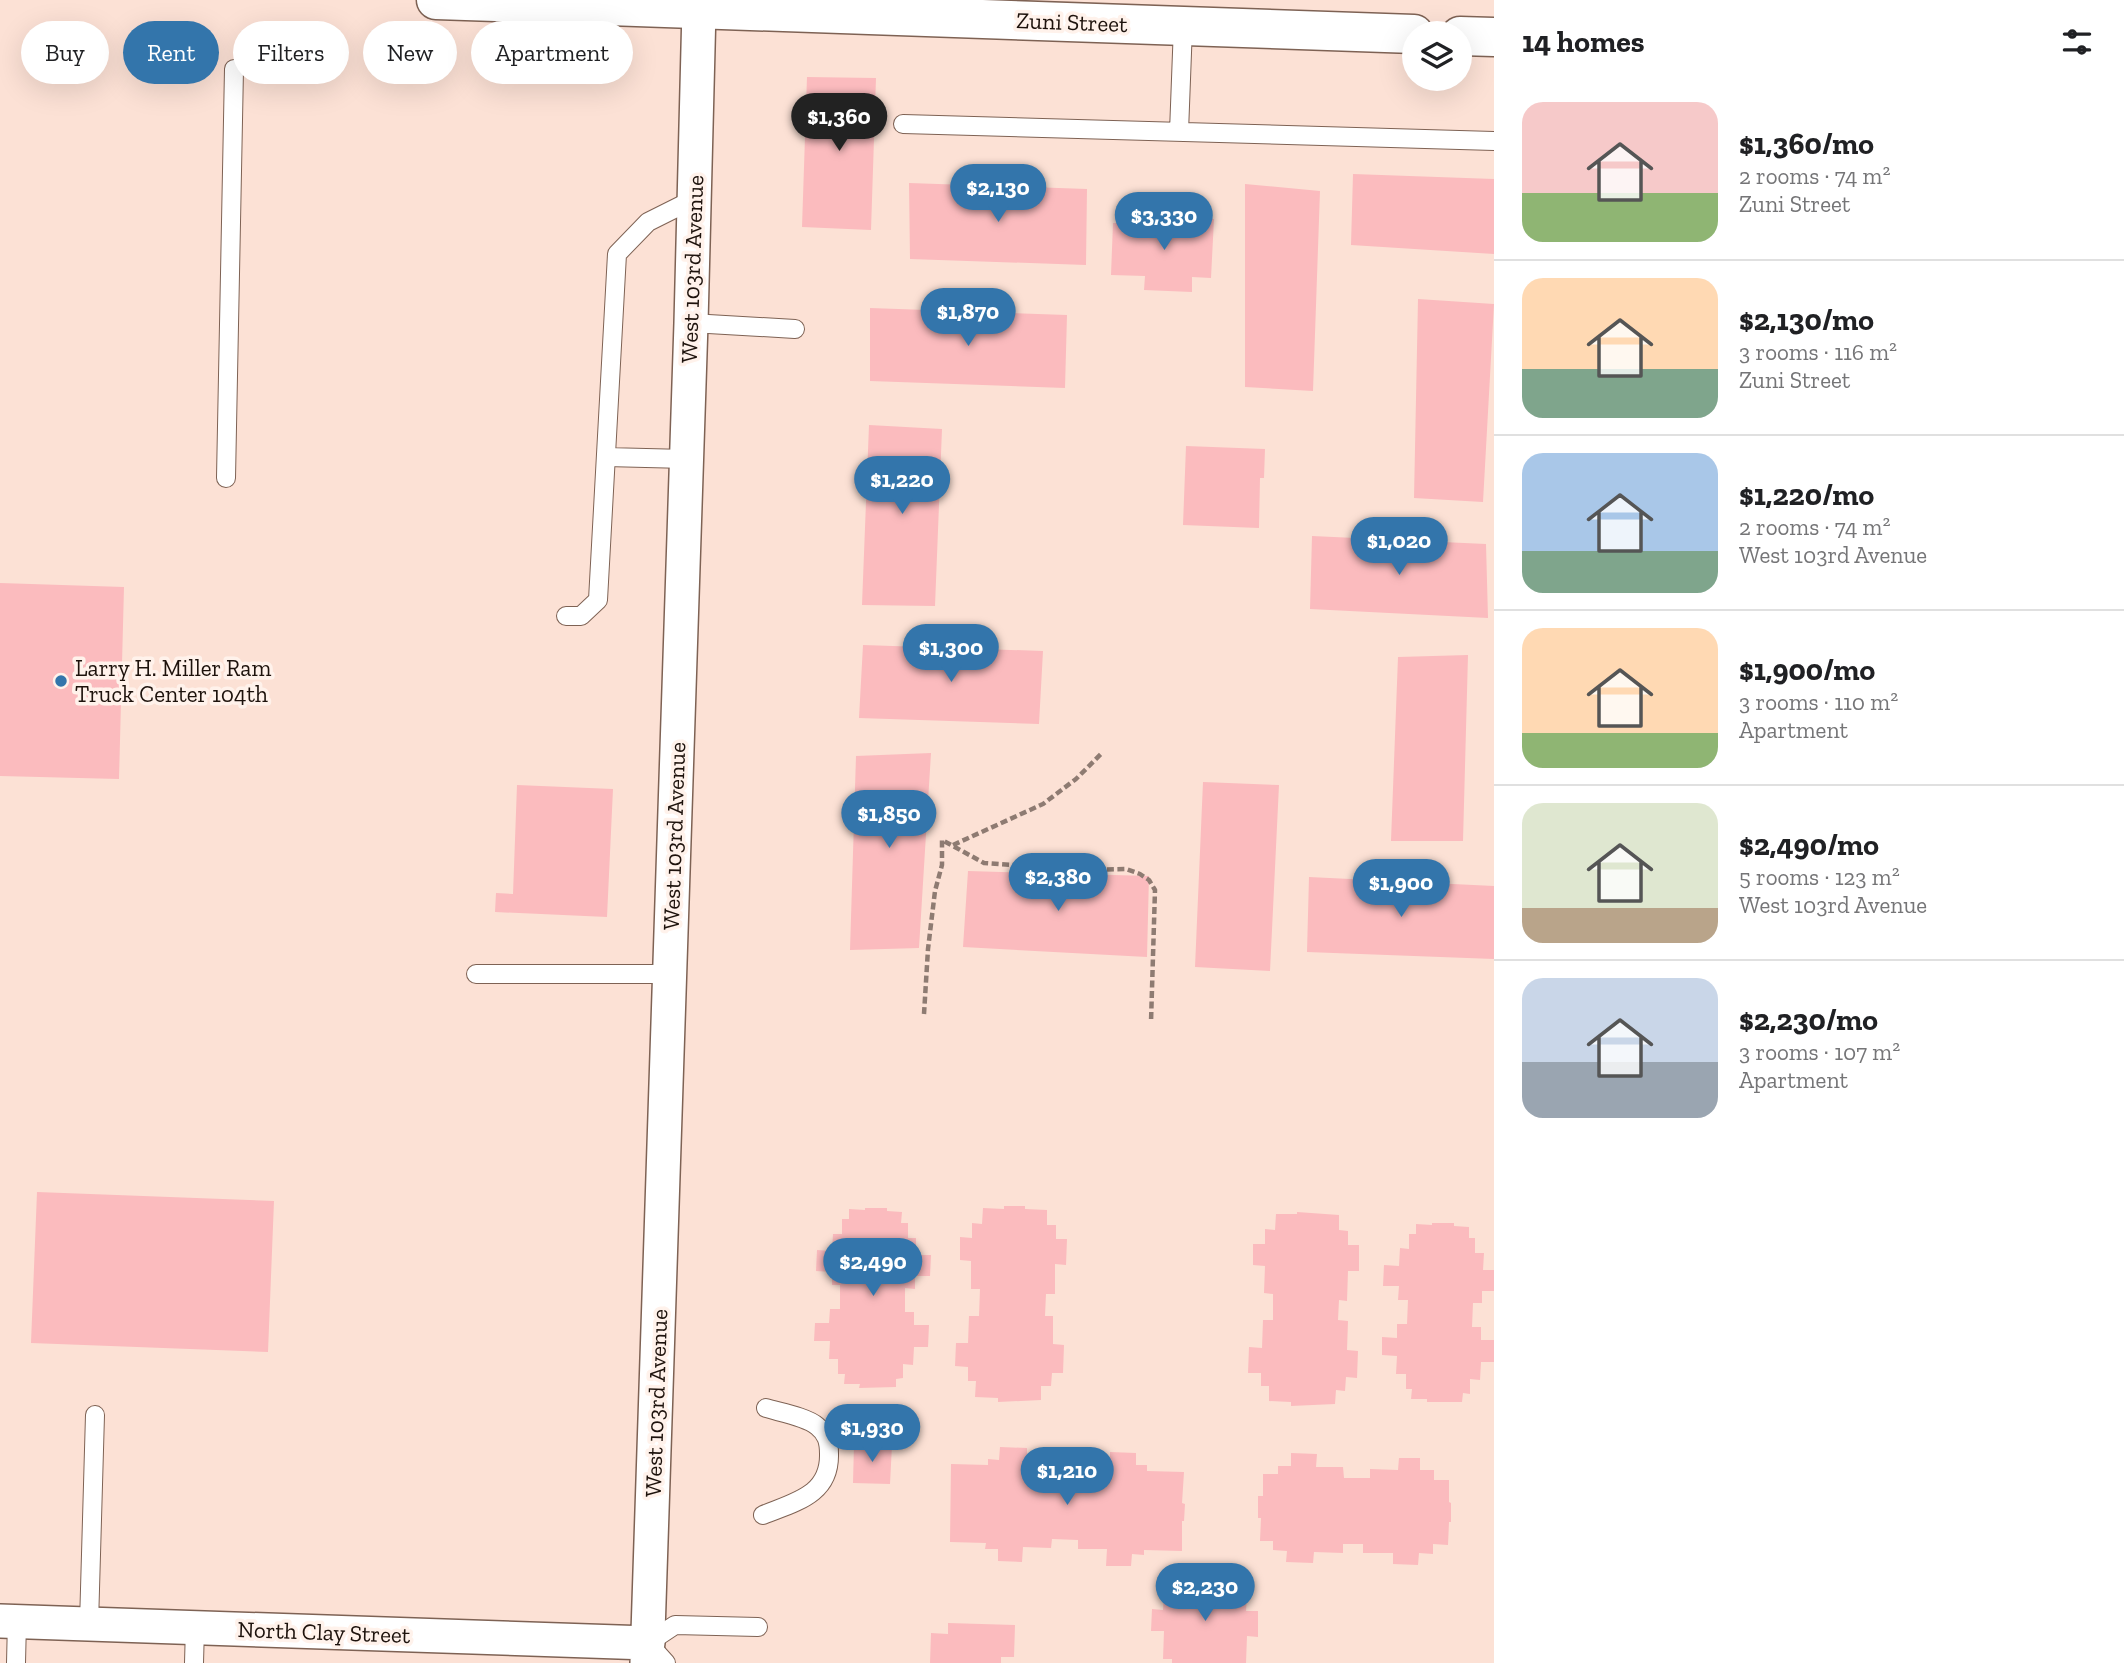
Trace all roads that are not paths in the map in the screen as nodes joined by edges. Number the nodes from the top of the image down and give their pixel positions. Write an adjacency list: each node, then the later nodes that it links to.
1 (458, 0): 2 (street, Zuni Street)
2 (652, 4): 3 (street, Zuni Street)
3 (699, 9): 4 (street, Zuni Street); 12 (street, West 103rd Avenue)
4 (1183, 26): 5 (street, Zuni Street); 10 (lane)
5 (1402, 34)
6 (1472, 36): 7 (street)
7 (1494, 37)
8 (234, 84): 17 (lane)
9 (902, 124): 10 (lane)
10 (1179, 132): 11 (lane)
11 (1494, 141)
12 (694, 199): 13 (street, West 103rd Avenue); 15 (lane)
13 (691, 323): 14 (lane); 16 (street, West 103rd Avenue)
14 (794, 329)
15 (606, 457): 16 (lane); 18 (lane)
16 (686, 459): 20 (street, West 103rd Avenue)
17 (226, 478)
18 (566, 616)
19 (476, 974): 20 (lane)
20 (670, 974): 28 (street, West 103rd Avenue)
21 (766, 1408): 23 (lane)
22 (95, 1415): 25 (lane)
23 (763, 1515)
24 (9, 1621): 25 (street, North Clay Street); 29 (lane)
25 (89, 1624): 27 (street, North Clay Street)
26 (758, 1627): 28 (lane)
27 (195, 1628): 28 (street, North Clay Street); 30 (lane)
28 (654, 1656)
29 (16, 1663)
30 (194, 1663)

